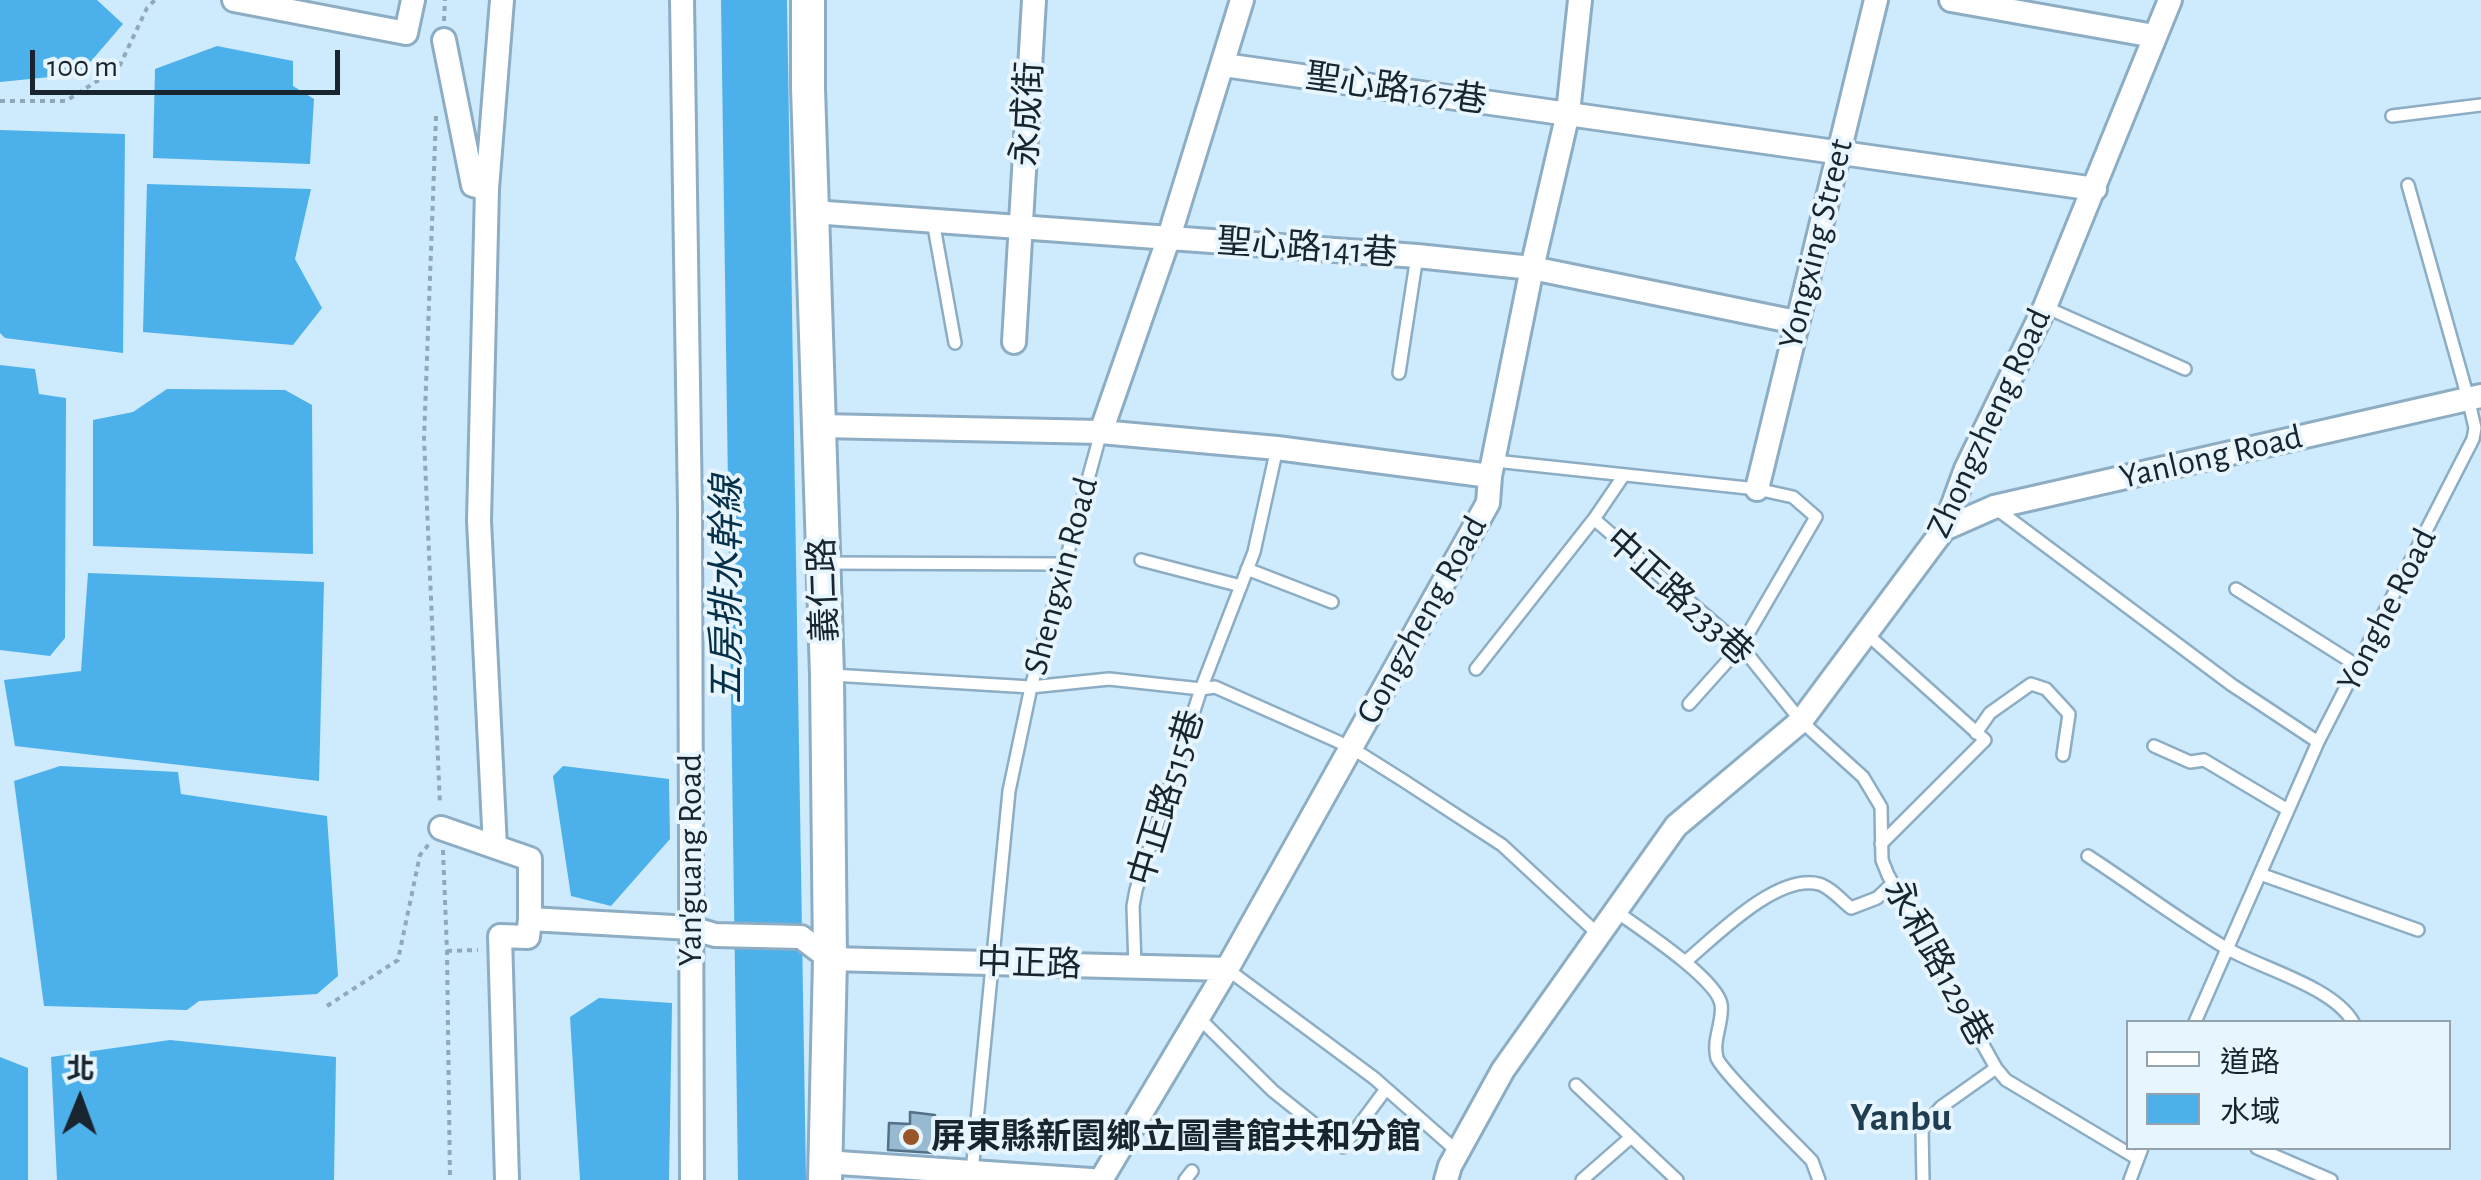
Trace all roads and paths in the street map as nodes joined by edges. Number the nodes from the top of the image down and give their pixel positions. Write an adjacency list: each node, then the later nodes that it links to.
1 (155, 0): 17 (path)
2 (234, 0): 3 (street)
3 (414, 0)
4 (502, 0): 24 (street)
5 (682, 0): 78 (street, Yan'guang Road)
6 (808, 0): 26 (street, 義仁路)
7 (1034, 0): 28 (street, 永成街)
8 (1242, 0): 16 (street, Shengxin Road)
9 (1580, 0): 19 (street, Gongzheng Road)
10 (1876, 0): 22 (street, Yongxing Street)
11 (1951, 0): 13 (street)
12 (2170, 0): 14 (street, Zhongzheng Road)
13 (2024, 6): 14 (street)
14 (2154, 36): 25 (street, Zhongzheng Road)
15 (444, 40): 24 (street)
16 (1224, 65): 19 (street, 聖心路167巷); 29 (street, Shengxin Road)
17 (0, 101)
18 (2481, 105): 21 (lane)
19 (1568, 113): 22 (street, 聖心路167巷); 31 (street, Gongzheng Road)
20 (436, 114): 70 (path)
21 (2392, 116)
22 (1839, 154): 25 (street, 聖心路167巷); 33 (street, Yongxing Street)
23 (2408, 185): 38 (lane, Yonghe Road)
24 (487, 189): 72 (street)
25 (2094, 189): 32 (street, Zhongzheng Road)
26 (812, 212): 27 (street, 聖心路141巷); 39 (street, 義仁路)
27 (932, 222): 28 (street, 聖心路141巷); 35 (lane)
28 (1022, 228): 29 (street, 聖心路141巷); 34 (street, 永成街)
29 (1169, 237): 30 (street, 聖心路141巷); 40 (street, Shengxin Road)
30 (1417, 256): 31 (street, 聖心路141巷); 37 (lane)
31 (1532, 268): 33 (street, 聖心路141巷); 42 (street, Gongzheng Road)
32 (2045, 307): 36 (lane); 47 (street, Zhongzheng Road)
33 (1796, 322): 44 (street, Yongxing Street)
34 (1014, 342)
35 (955, 343)
36 (2186, 369)
37 (1399, 373)
38 (2475, 397): 45 (street, Yanlong Road); 57 (lane, Yonghe Road)
39 (821, 426): 40 (street); 49 (street, 義仁路)
40 (1101, 432): 41 (street); 50 (lane, Shengxin Road)
41 (1276, 448): 42 (street); 51 (lane, 中正路515巷)
42 (1493, 468): 43 (lane); 67 (street, Gongzheng Road)
43 (1624, 474): 44 (lane); 46 (lane, 中正路233巷)
44 (1757, 489): 56 (lane)
45 (1994, 507): 47 (street, Yanlong Road); 65 (lane)
46 (1594, 519): 56 (lane, 中正路233巷); 58 (lane, 中正路233巷)
47 (1944, 529): 55 (street, Zhongzheng Road)
48 (1141, 560): 52 (lane)
49 (822, 564): 50 (lane); 59 (street, 義仁路)
50 (1065, 564): 60 (lane, Shengxin Road)
51 (1248, 570): 52 (lane, 中正路515巷); 54 (lane)
52 (1241, 586): 61 (lane, 中正路515巷)
53 (2236, 589): 57 (lane)
54 (1332, 602)
55 (1868, 635): 63 (street, Zhongzheng Road); 64 (lane)
56 (1740, 646): 62 (lane); 63 (lane, 中正路233巷)
57 (2358, 666): 65 (lane, Yonghe Road)
58 (1476, 669)
59 (828, 675): 60 (lane); 84 (street, 義仁路)
60 (1030, 687): 61 (lane); 86 (lane, Shengxin Road)
61 (1201, 689): 67 (lane); 87 (lane, 中正路515巷)
62 (1689, 704)
63 (1802, 722): 71 (lane, 永和路129巷); 76 (street, Zhongzheng Road)
64 (1976, 733): 68 (lane); 71 (lane)
65 (2318, 742): 69 (lane, Yonghe Road)
66 (2154, 746): 69 (lane)
67 (1350, 747): 80 (lane); 88 (street, Gongzheng Road)
68 (2063, 755)
69 (2288, 810): 74 (lane, Yonghe Road)
70 (442, 828): 72 (street); 83 (path); 89 (path)
71 (1881, 844): 75 (lane, 永和路129巷)
72 (495, 848): 77 (street)
73 (2088, 856): 81 (lane)
74 (2260, 874): 79 (lane); 81 (lane, Yonghe Road)
75 (1892, 884): 85 (lane); 93 (lane, 永和路129巷)
76 (1617, 912): 80 (street, Zhongzheng Road); 85 (lane)
77 (530, 919): 78 (street); 82 (street)
78 (690, 928): 84 (street); 106 (street, Yan'guang Road)
79 (2418, 930)
80 (1599, 934): 99 (street, Zhongzheng Road)
81 (2227, 948): 91 (lane, Yonghe Road); 92 (lane)
82 (501, 949): 83 (path); 105 (street)
83 (447, 952): 104 (path)
84 (830, 959): 86 (street, 中正路); 101 (street, 義仁路)
85 (1685, 962): 111 (lane)
86 (994, 963): 87 (street, 中正路); 102 (lane, Shengxin Road)
87 (1135, 967): 88 (street, 中正路)
88 (1227, 969): 90 (street, Gongzheng Road); 95 (lane)
89 (328, 1006)
90 (1199, 1018): 95 (lane); 108 (street, Gongzheng Road)
91 (2196, 1020)
92 (2353, 1020)
93 (1996, 1068): 97 (lane, 永和路129巷); 112 (lane)
94 (1576, 1085): 96 (lane)
95 (1386, 1088): 99 (lane)
96 (1630, 1138): 103 (lane); 110 (lane)
97 (2126, 1145)
98 (2262, 1150): 114 (lane)
99 (1458, 1152): 109 (street, Zhongzheng Road)
100 (2140, 1153): 113 (lane)
101 (824, 1171): 102 (street)
102 (972, 1172): 107 (street)
103 (1586, 1179)
104 (450, 1180)
105 (507, 1180)
106 (692, 1180)
107 (1091, 1180)
108 (1101, 1180)
109 (1446, 1180)
110 (1677, 1180)
111 (1819, 1180)
112 (1924, 1180)
113 (2130, 1180)
114 (2331, 1180)

